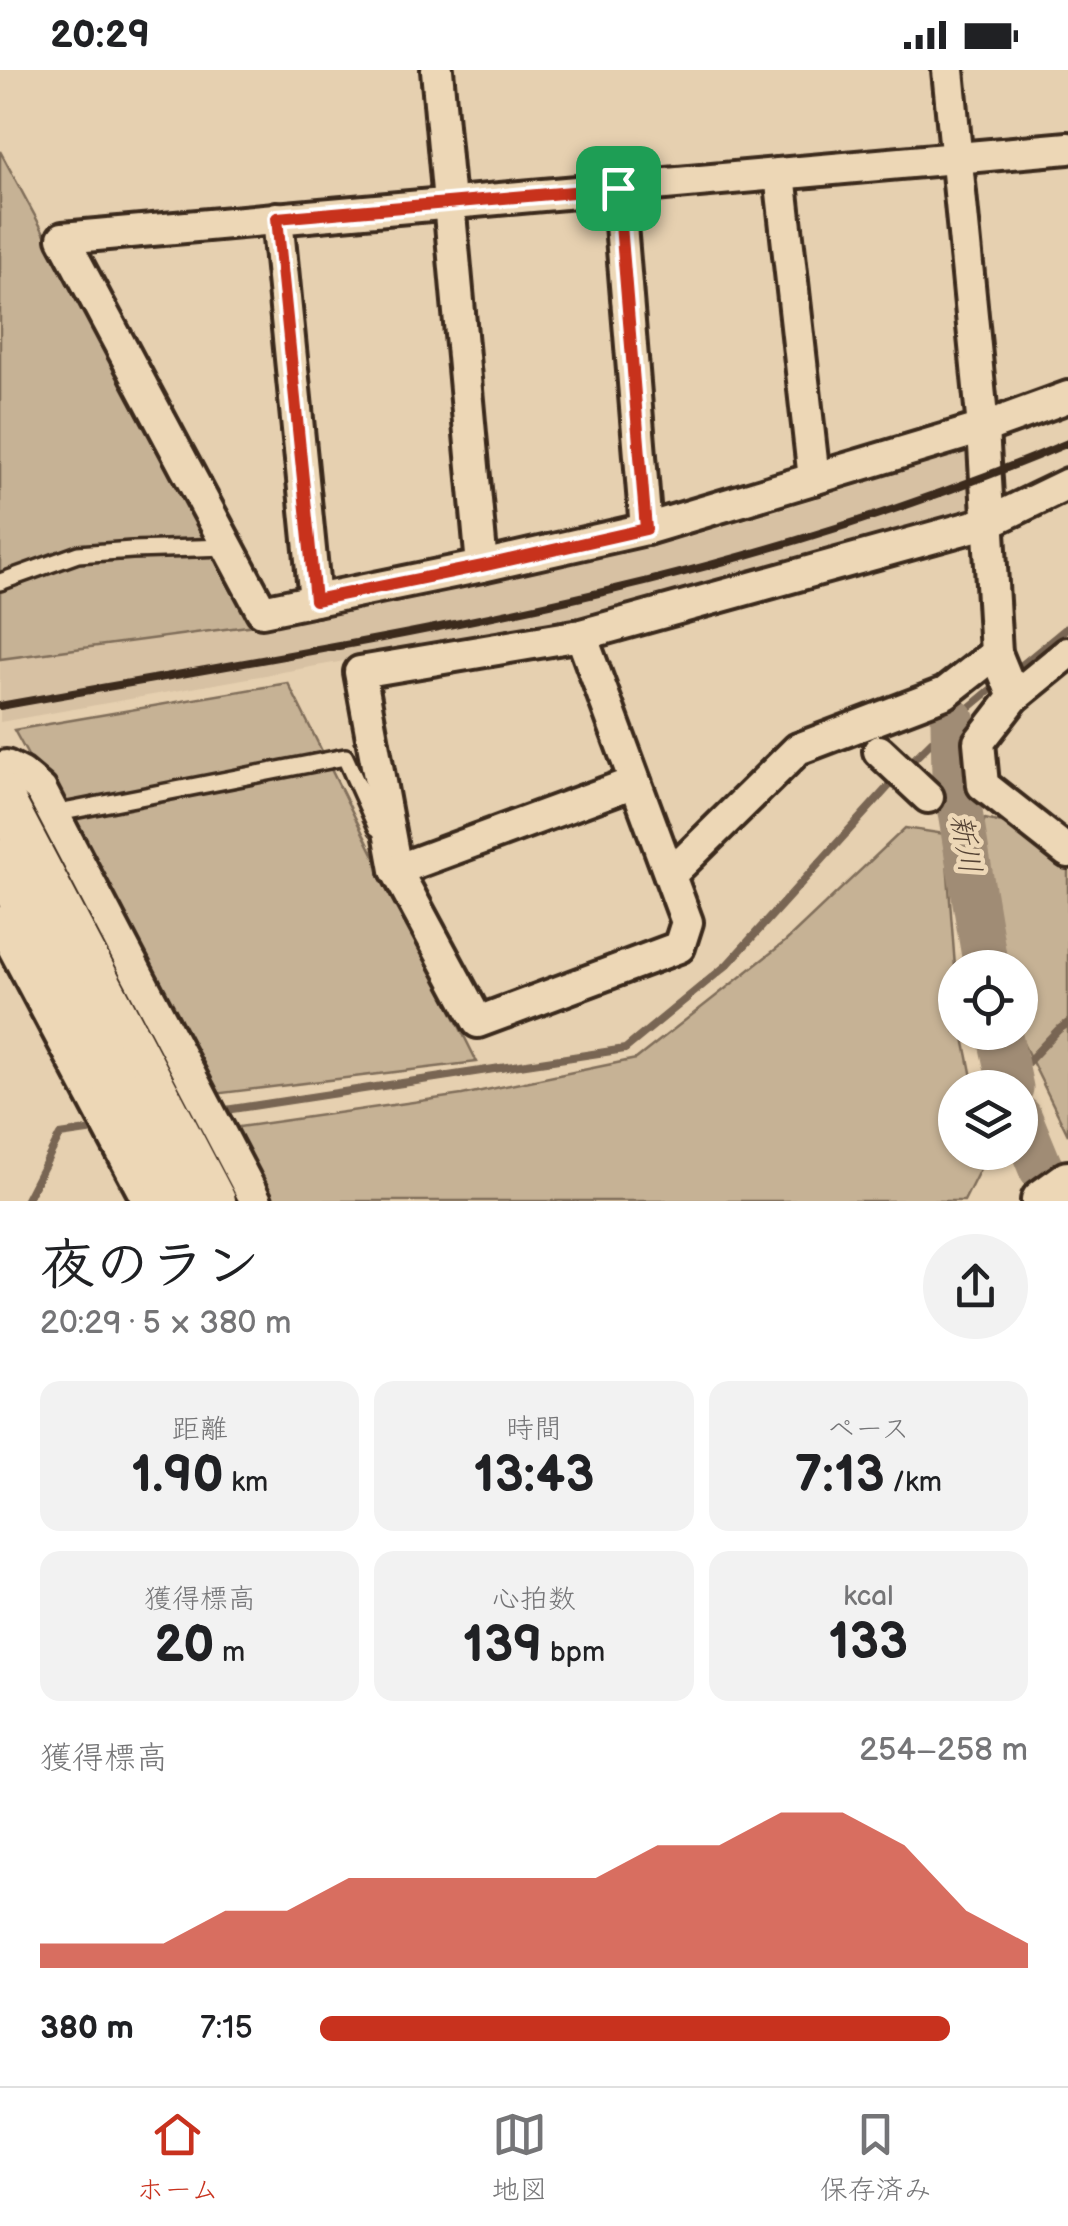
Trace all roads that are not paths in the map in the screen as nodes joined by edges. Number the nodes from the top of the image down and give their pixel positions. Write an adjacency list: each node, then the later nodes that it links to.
1 (436, 70): 7 (street)
2 (948, 70): 4 (street)
3 (1068, 148): 4 (street)
4 (956, 158): 5 (street); 10 (street)
5 (780, 174): 6 (street); 11 (street)
6 (618, 188): 7 (street); 14 (street)
7 (449, 202): 8 (street); 16 (street)
8 (277, 218): 15 (street); 18 (street)
9 (1068, 397): 10 (street)
10 (983, 428): 11 (street); 13 (street)
11 (814, 478): 14 (street)
12 (1068, 484): 13 (street)
13 (989, 522): 19 (street); 21 (street)
14 (646, 529): 16 (street)
15 (228, 548): 17 (lane); 18 (street)
16 (482, 566): 18 (street)
17 (0, 582)
18 (315, 600)
19 (580, 635): 24 (street); 30 (street)
20 (1068, 653): 21 (street)
21 (1005, 676): 28 (street); 31 (street)
22 (880, 751): 26 (street)
23 (0, 769): 27 (street)
24 (635, 782): 30 (street); 31 (street)
25 (0, 794): 33 (street)
26 (928, 797)
27 (53, 814): 30 (lane); 33 (street)
28 (1068, 852)
29 (0, 862): 33 (street)
30 (396, 870): 31 (street)
31 (670, 875)
32 (0, 922): 33 (street)
33 (166, 1140): 35 (street); 36 (street); 37 (street); 38 (street)
34 (1068, 1183): 39 (street)
35 (148, 1201)
36 (176, 1201)
37 (214, 1201)
38 (256, 1201)
39 (1043, 1201)

